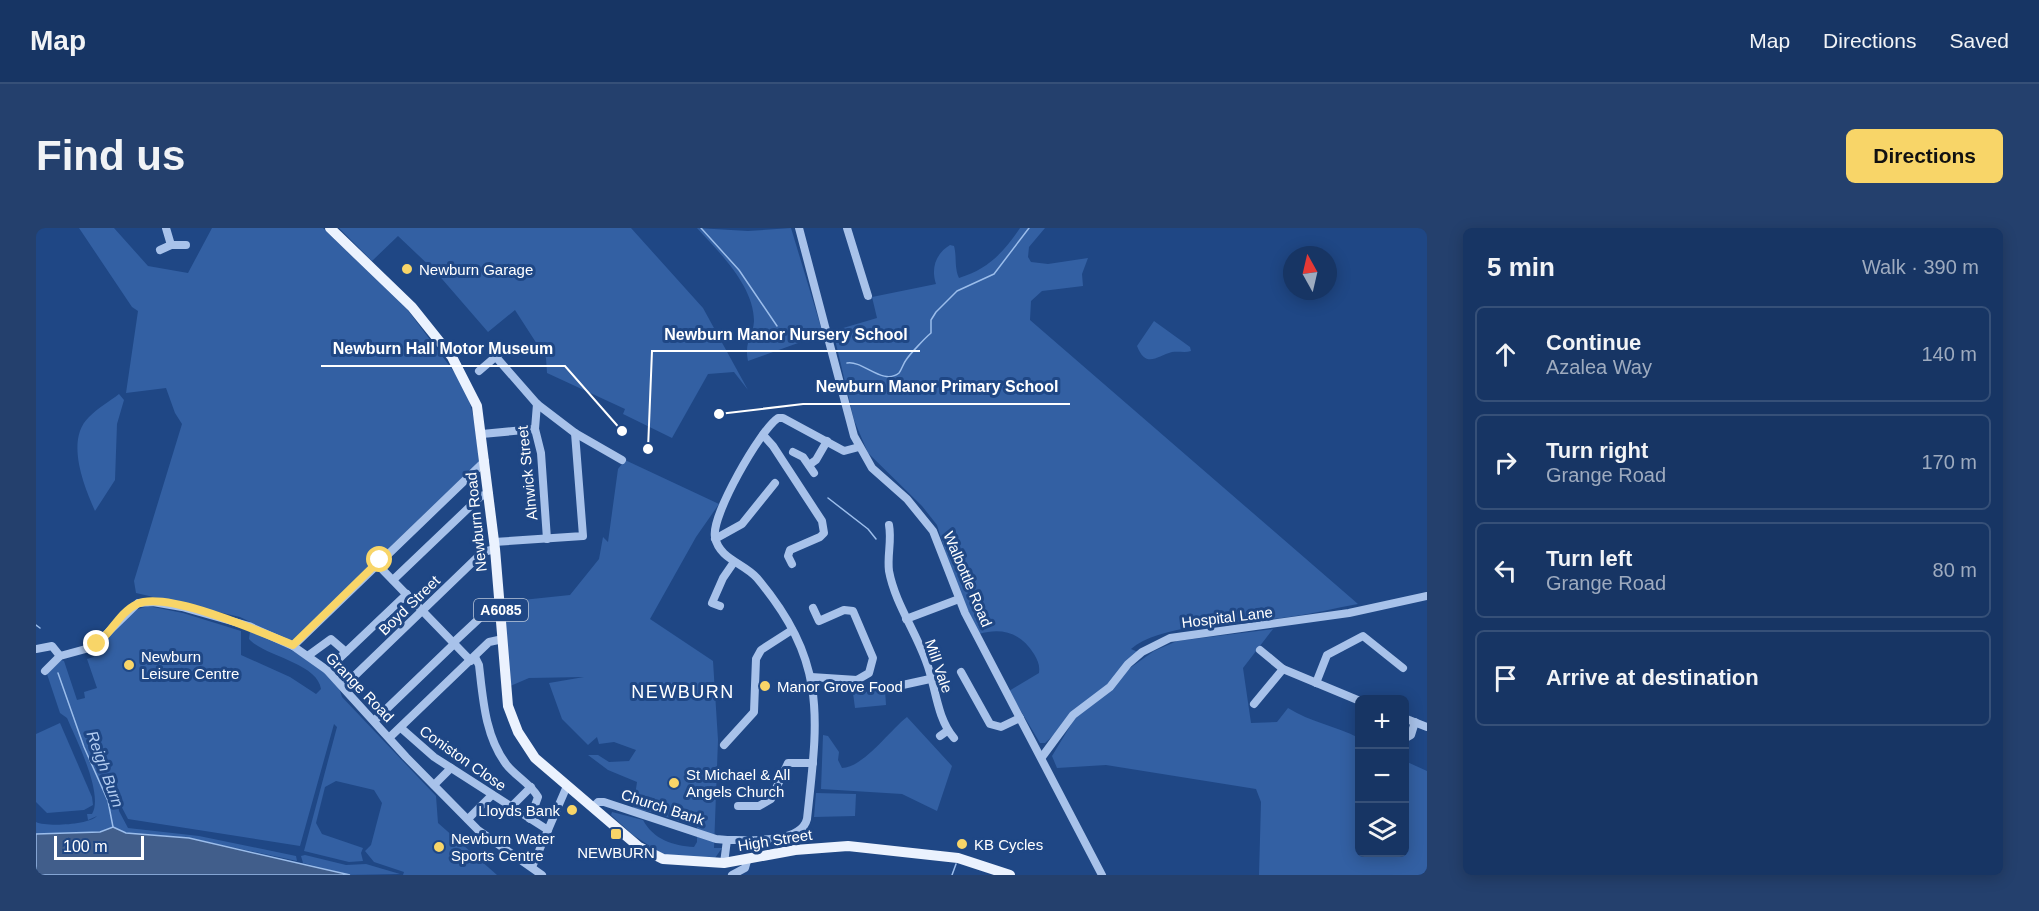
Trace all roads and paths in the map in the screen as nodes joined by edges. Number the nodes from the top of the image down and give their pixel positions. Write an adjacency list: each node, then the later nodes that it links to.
1 (166, 228): 5 (street)
2 (330, 228): 15 (main road, Newburn Road / A6085)
3 (799, 228): 18 (street, Walbottle Road)
4 (848, 228): 8 (street)
5 (171, 245): 6 (street); 7 (street)
6 (186, 245)
7 (160, 250)
8 (868, 296)
9 (507, 347): 10 (street)
10 (496, 357): 11 (street); 12 (street)
11 (479, 371)
12 (537, 404): 13 (street, Alnwick Street); 14 (street)
13 (535, 429): 15 (street); 25 (street, Alnwick Street)
14 (575, 433): 20 (street); 25 (street)
15 (482, 434): 21 (main road, Newburn Road / A6085)
16 (763, 435): 17 (street); 26 (street); 30 (street)
17 (827, 441): 18 (street); 19 (street)
18 (859, 447): 34 (street, Walbottle Road)
19 (793, 452)
20 (622, 460)
21 (485, 461): 23 (main road, Newburn Road / A6085); 29 (street)
22 (775, 483): 26 (street)
23 (489, 494): 27 (main road, Newburn Road / A6085); 31 (street)
24 (889, 525): 39 (street, Mill Vale)
25 (547, 539): 27 (street)
26 (715, 539): 28 (street)
27 (494, 545): 37 (street, Boyd Street); 38 (main road, Newburn Road / A6085)
28 (734, 562): 35 (street); 41 (street)
29 (376, 563): 31 (street); 45 (street)
30 (792, 564)
31 (393, 580): 32 (street)
32 (407, 594): 37 (street); 48 (street)
33 (1427, 596): 74 (street, Hospital Lane)
34 (959, 599): 39 (street); 64 (street, Walbottle Road)
35 (720, 606)
36 (813, 608): 57 (street)
37 (423, 610): 44 (street); 60 (street, Boyd Street)
38 (501, 610): 43 (main road, Newburn Road / A6085); 44 (street)
39 (906, 619): 58 (street, Mill Vale)
40 (1369, 626): 42 (street)
41 (792, 630): 57 (street); 73 (street)
42 (1363, 636): 52 (street); 59 (street)
43 (502, 639): 51 (street); 78 (main road, Newburn Road / A6085)
44 (454, 643): 51 (street); 65 (street)
45 (293, 645): 49 (street, Grange Road); 50 (street, Grange Road)
46 (36, 649): 50 (street)
47 (1260, 650): 53 (street)
48 (346, 652): 49 (street); 55 (street)
49 (309, 655): 55 (street, Grange Road)
50 (60, 656): 54 (street, Grange Road)
51 (473, 659): 69 (street); 79 (street, Coniston Close)
52 (1403, 668)
53 (1283, 669): 59 (street); 63 (street)
54 (45, 670)
55 (327, 670): 60 (street, Grange Road)
56 (961, 672): 64 (street)
57 (811, 677): 75 (street)
58 (930, 679): 61 (street); 72 (street, Mill Vale)
59 (1316, 684): 62 (street)
60 (344, 686): 65 (street, Grange Road)
61 (898, 686)
62 (1355, 699)
63 (1254, 704)
64 (1020, 718): 74 (street, Walbottle Road)
65 (375, 720): 71 (street, Grange Road)
66 (1409, 720): 67 (street)
67 (1415, 722): 68 (street); 70 (street)
68 (1427, 727)
69 (401, 728): 71 (street); 76 (street, Coniston Close)
70 (1409, 736)
71 (390, 737): 77 (street, Grange Road)
72 (954, 738)
73 (723, 745)
74 (1042, 758): 94 (street, Walbottle Road)
75 (813, 763): 81 (street); 87 (street, Church Bank)
76 (451, 768): 77 (street); 80 (street, Coniston Close)
77 (434, 785): 84 (street, Grange Road)
78 (567, 786): 83 (main road, High Street / A6085); 86 (street)
79 (531, 787): 82 (street, Coniston Close); 85 (street, Coniston Close)
80 (492, 795): 82 (street, Coniston Close); 84 (street)
81 (738, 806)
82 (511, 807): 85 (street, Coniston Close)
83 (593, 807): 87 (street, Church Bank); 89 (main road, High Street / A6085)
84 (468, 819): 90 (street, Grange Road)
85 (530, 819): 86 (street, Coniston Close)
86 (548, 830): 90 (street)
87 (727, 840): 89 (street)
88 (747, 861): 89 (main road, High Street / A6085); 92 (street); 93 (main road, High Street / A6085)
89 (724, 863)
90 (532, 867): 91 (street, Grange Road)
91 (542, 875)
92 (732, 875)
93 (1010, 875)
94 (1102, 875)

